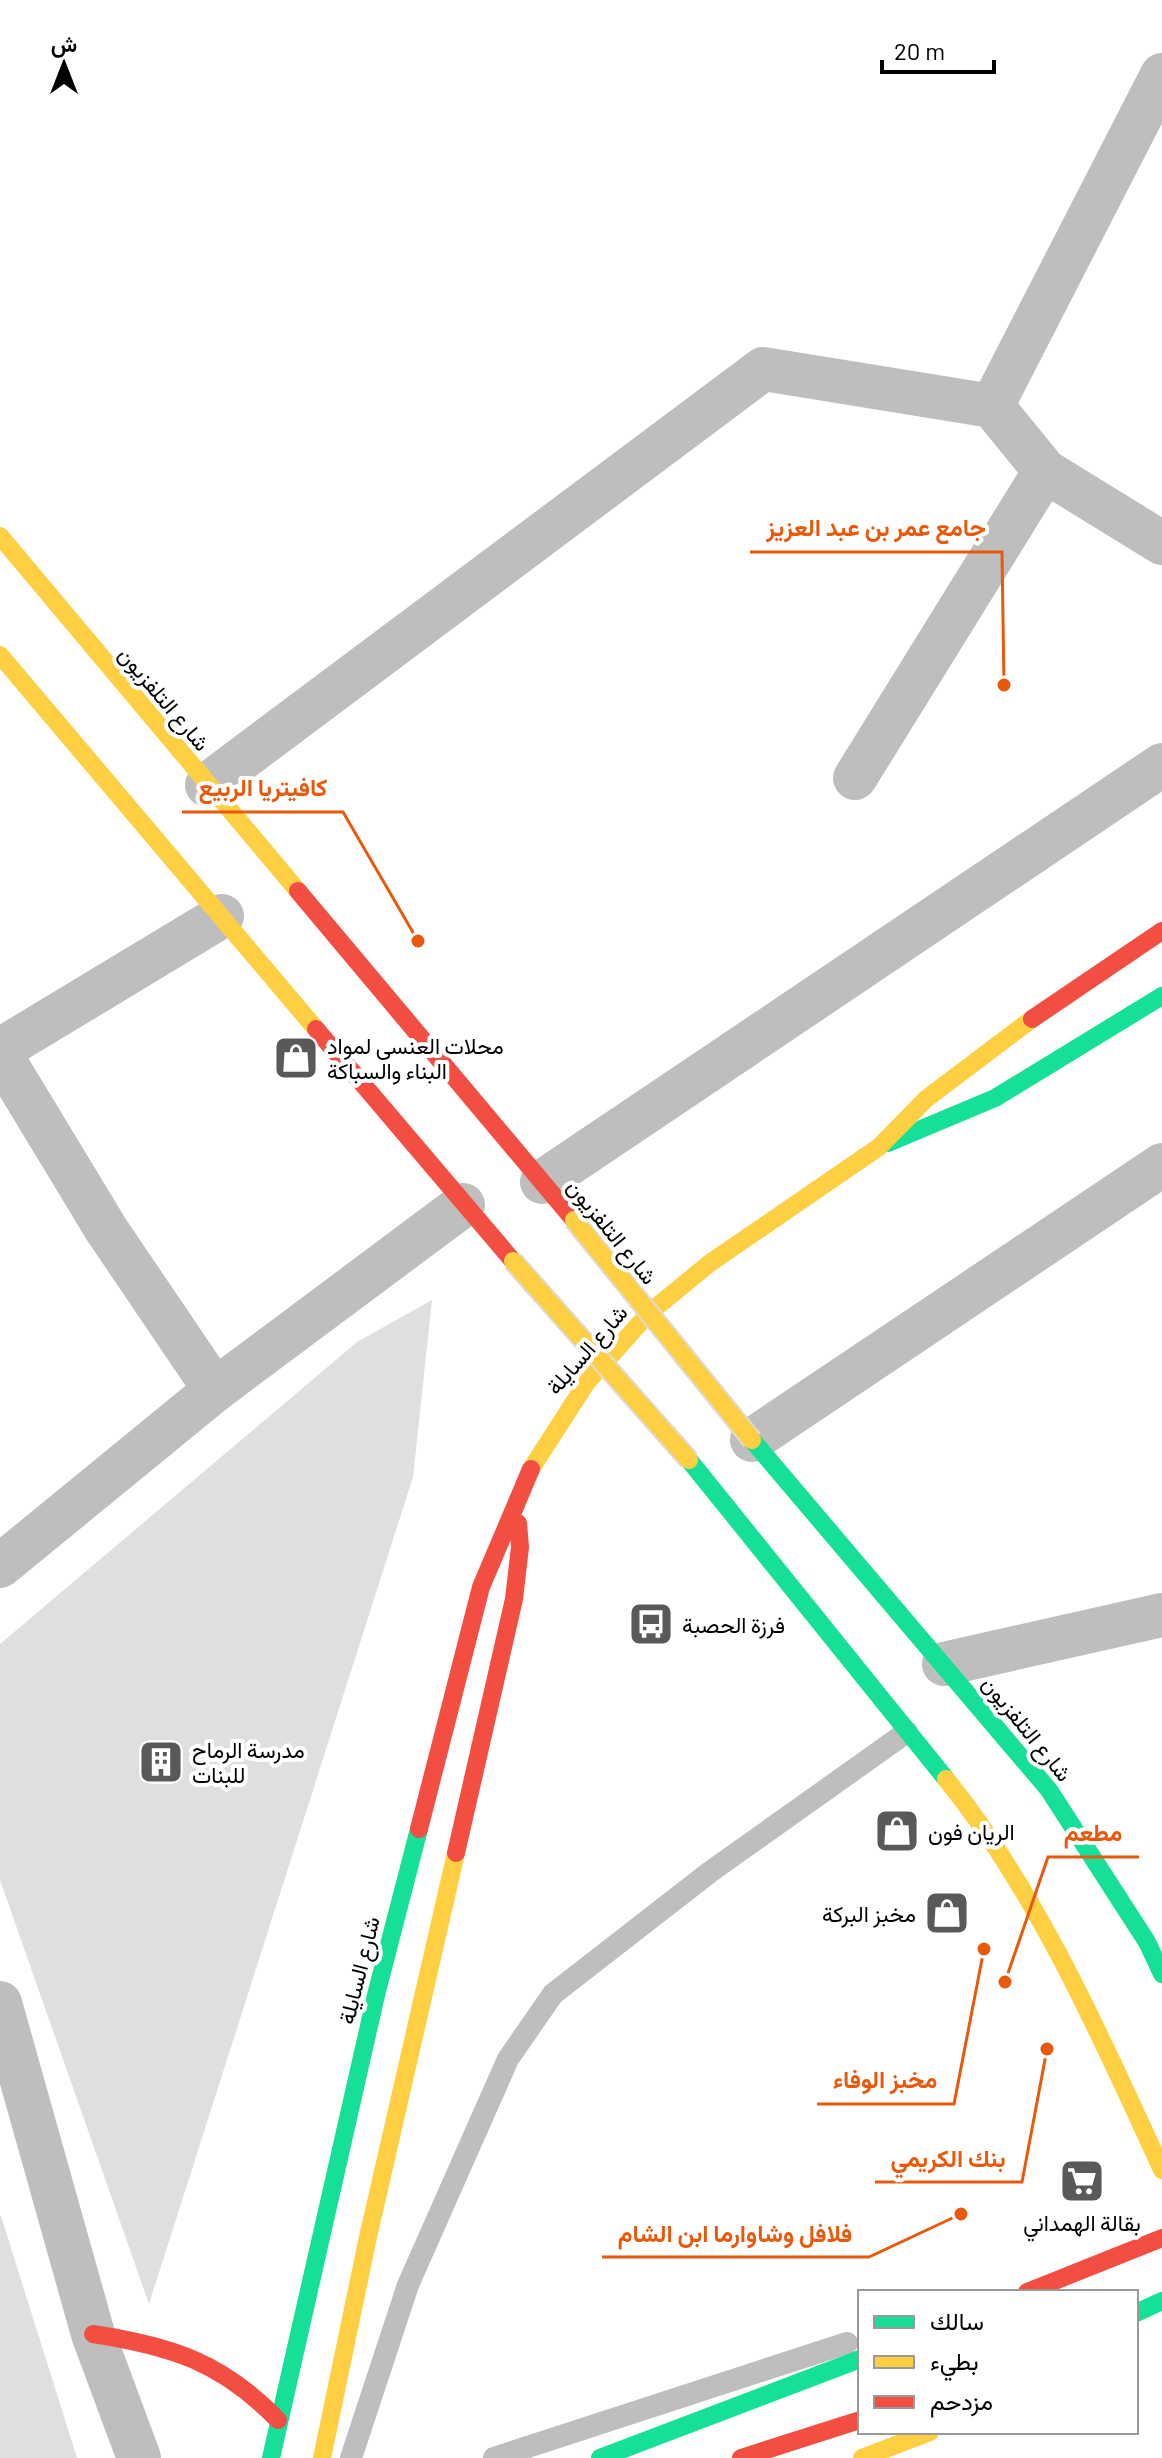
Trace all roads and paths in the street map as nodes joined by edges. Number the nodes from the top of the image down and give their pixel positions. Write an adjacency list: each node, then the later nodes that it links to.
1 (1162, 75): 2 (street)
2 (992, 406): 3 (street); 9 (street)
3 (1045, 471): 5 (street); 8 (street)
4 (0, 536): 9 (main road, شارع التلفزيون)
5 (1162, 543)
6 (8, 679): 10 (main road)
7 (1162, 765): 16 (street)
8 (855, 778)
9 (207, 785): 16 (main road, شارع التلفزيون)
10 (222, 916): 13 (street); 17 (main road)
11 (1162, 931): 14 (main road, شارع السايلة)
12 (1162, 996): 14 (main road, شارع السايلة)
13 (0, 1052): 18 (street)
14 (882, 1145): 20 (main road, شارع السايلة)
15 (1162, 1165): 19 (street)
16 (542, 1182): 19 (main road, شارع التلفزيون, bridge)
17 (463, 1205): 18 (street); 24 (main road, bridge)
18 (215, 1390): 21 (street)
19 (752, 1440): 23 (main road, شارع التلفزيون)
20 (516, 1500): 35 (main road, شارع السايلة); 40 (main road)
21 (0, 1566)
22 (1162, 1615): 23 (street)
23 (944, 1664): 25 (main road, شارع التلفزيون)
24 (907, 1732): 27 (main road); 41 (lane)
25 (1162, 1974)
26 (0, 2003): 32 (street)
27 (1162, 2170)
28 (1162, 2238): 29 (main road)
29 (1032, 2290)
30 (1162, 2301): 31 (main road)
31 (1138, 2312)
32 (93, 2334): 35 (main road); 38 (street)
33 (858, 2340): 42 (lane)
34 (858, 2360): 43 (main road)
35 (278, 2420): 39 (main road, شارع السايلة)
36 (858, 2421): 44 (main road)
37 (925, 2434): 45 (main road)
38 (139, 2458)
39 (271, 2458)
40 (322, 2458)
41 (351, 2458)
42 (494, 2458)
43 (600, 2458)
44 (741, 2458)
45 (862, 2458)

